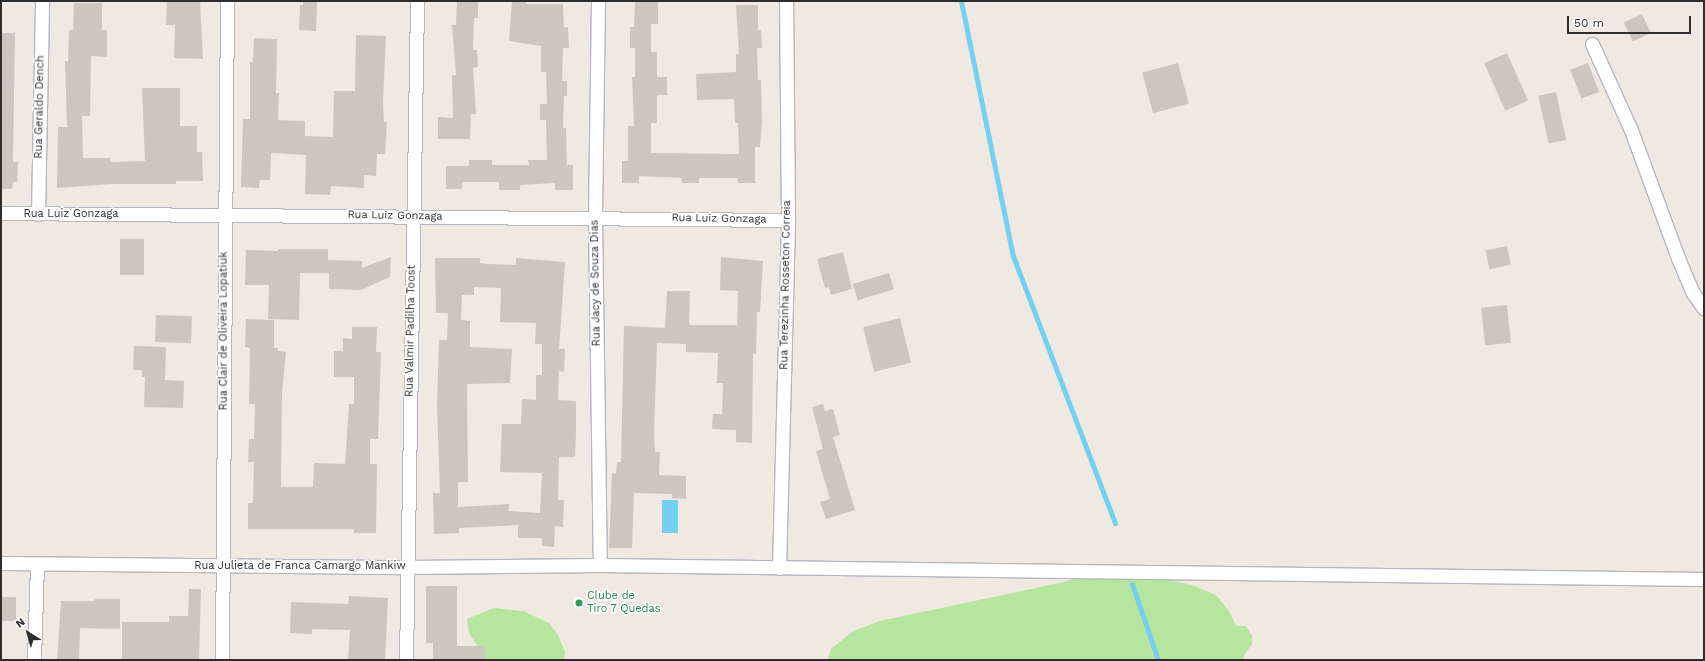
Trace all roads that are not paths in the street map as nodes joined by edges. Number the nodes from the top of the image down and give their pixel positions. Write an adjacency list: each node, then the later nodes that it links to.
1 (42, 1): 8 (street, Rua Geraldo Dench)
2 (227, 1): 9 (street, Rua Clair de Oliveira Lopatiuk)
3 (416, 1): 10 (street, Rua Valmir Padilha Toost)
4 (598, 1): 11 (street, Rua Jacy de Souza Dias)
5 (786, 1): 12 (street, Rua Terezinha Rosseton Correia)
6 (1592, 44): 13 (street)
7 (1, 213): 8 (street, Rua Luiz Gonzaga)
8 (38, 214): 9 (street, Rua Luiz Gonzaga)
9 (225, 214): 10 (street, Rua Luiz Gonzaga); 16 (street, Rua Clair de Oliveira Lopatiuk)
10 (414, 216): 11 (street, Rua Luiz Gonzaga); 18 (street, Rua Valmir Padilha Toost)
11 (595, 218): 12 (street, Rua Luiz Gonzaga); 17 (street, Rua Jacy de Souza Dias)
12 (788, 220): 19 (street, Rua Terezinha Rosseton Correia)
13 (1704, 309)
14 (1, 563): 15 (street, Rua Julieta de Franca Camargo Mankiw)
15 (37, 564): 16 (street, Rua Julieta de Franca Camargo Mankiw); 21 (street)
16 (224, 565): 18 (street, Rua Julieta de Franca Camargo Mankiw); 22 (street, Rua Clair de Oliveira Lopatiuk)
17 (600, 565): 18 (street, Rua Julieta de Franca Camargo Mankiw); 19 (street, Rua Julieta de Franca Camargo Mankiw)
18 (406, 567): 23 (street, Rua Valmir Padilha Toost)
19 (779, 568): 20 (street, Rua Julieta de Franca Camargo Mankiw)
20 (1704, 579)
21 (34, 660)
22 (222, 660)
23 (406, 660)

